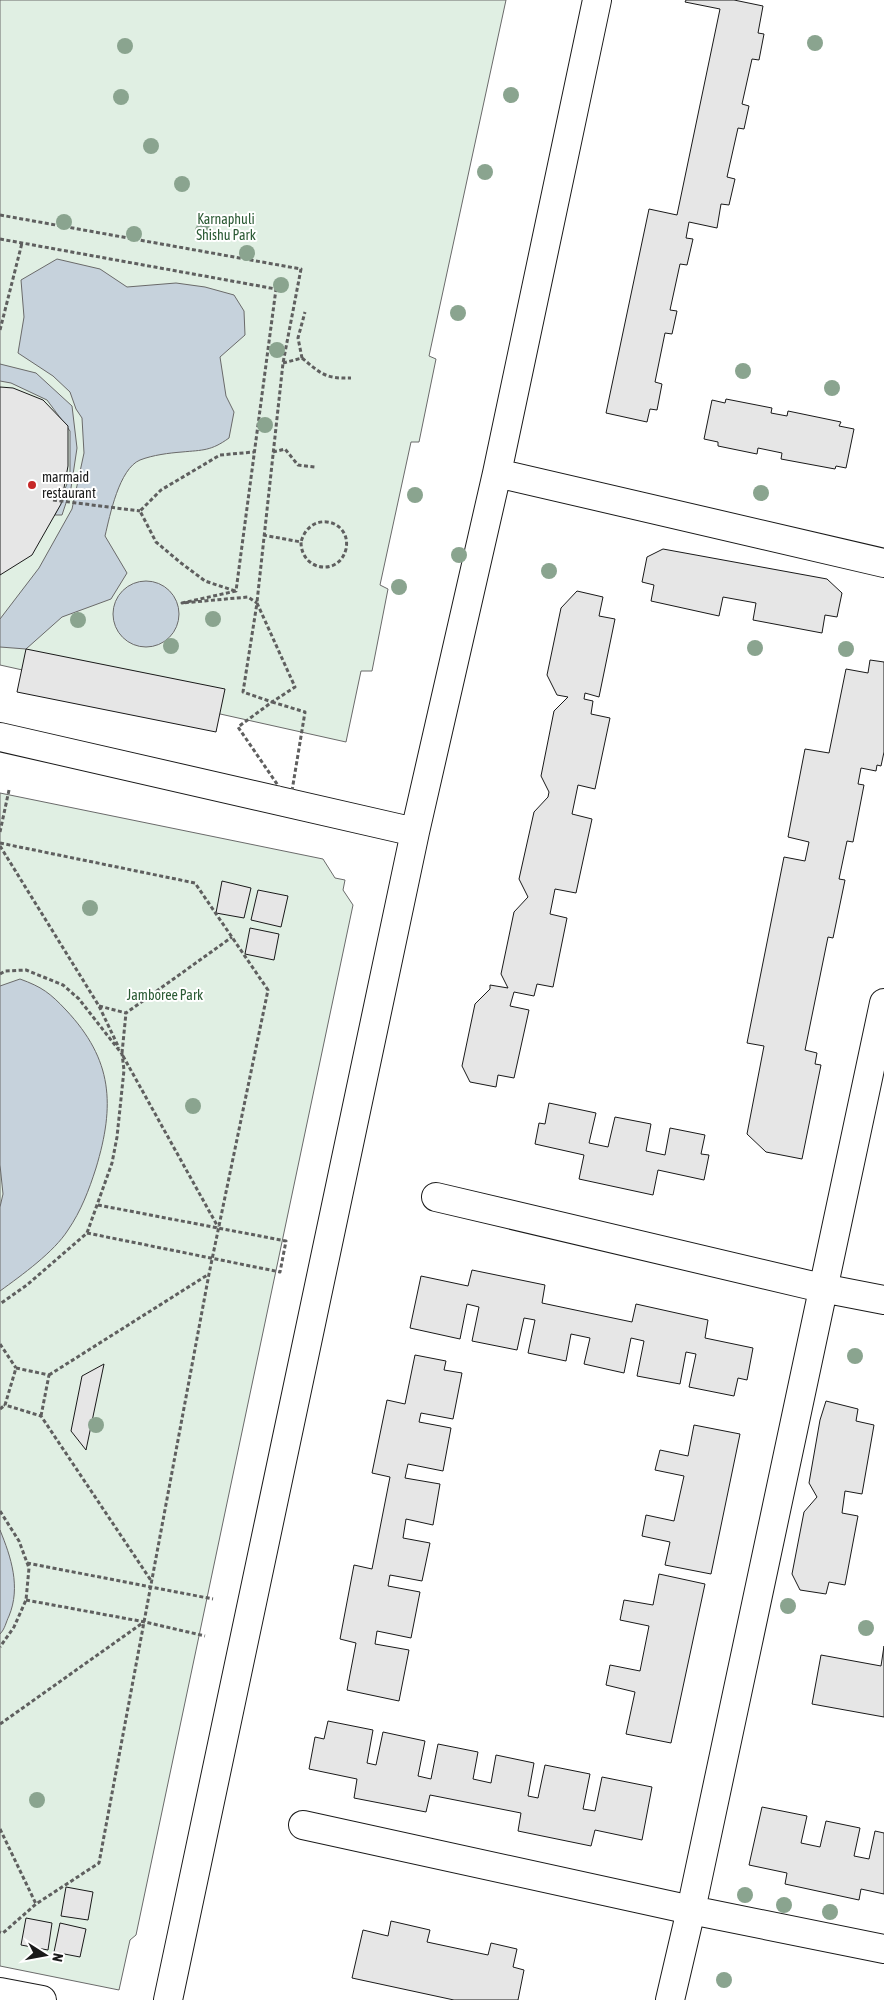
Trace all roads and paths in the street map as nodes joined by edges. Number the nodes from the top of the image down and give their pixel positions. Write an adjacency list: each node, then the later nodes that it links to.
1 (597, 0): 13 (street)
2 (0, 215): 8 (path)
3 (0, 239): 4 (path)
4 (22, 243): 6 (path); 10 (path)
5 (305, 312): 7 (path)
6 (0, 330)
7 (302, 358): 8 (path); 9 (path)
8 (283, 363): 11 (path)
9 (351, 378)
10 (254, 452): 15 (path); 19 (path)
11 (273, 452): 12 (path); 16 (path)
12 (315, 467)
13 (497, 473): 18 (street); 26 (street)
14 (53, 500): 15 (path)
15 (140, 511): 19 (path)
16 (263, 535): 17 (path); 20 (path)
17 (301, 542): 17 (path)
18 (884, 563)
19 (236, 591): 20 (path)
20 (257, 603): 21 (path); 21 (path)
21 (272, 702): 24 (path); 24 (path)
22 (0, 737): 24 (street)
23 (9, 790): 25 (path)
24 (290, 803): 26 (street)
25 (0, 832)
26 (415, 832): 66 (street)
27 (0, 845): 28 (path); 31 (path)
28 (232, 937): 32 (path); 36 (path)
29 (0, 974): 33 (path)
30 (884, 1002): 40 (street)
31 (99, 1006): 32 (path); 33 (path)
32 (126, 1013): 33 (path)
33 (122, 1054): 35 (path); 36 (path)
34 (436, 1197): 40 (street)
35 (98, 1205): 36 (path); 37 (path)
36 (218, 1227): 38 (path); 38 (path)
37 (87, 1233): 38 (path); 42 (path)
38 (213, 1258): 39 (path)
39 (209, 1274): 45 (path); 51 (path)
40 (822, 1288): 41 (street); 61 (street)
41 (884, 1300)
42 (0, 1304)
43 (0, 1344): 44 (path)
44 (16, 1368): 45 (path); 46 (path)
45 (49, 1375): 48 (path)
46 (5, 1405): 47 (path); 48 (path)
47 (0, 1409)
48 (41, 1416): 51 (path)
49 (0, 1511): 50 (path)
50 (28, 1563): 51 (path); 53 (path)
51 (152, 1584): 52 (path); 54 (path)
52 (213, 1599)
53 (26, 1600): 54 (path); 56 (path)
54 (145, 1622): 55 (path); 57 (path); 60 (path)
55 (205, 1636)
56 (0, 1647)
57 (0, 1724)
58 (303, 1824): 61 (street)
59 (0, 1829): 60 (path)
60 (36, 1904): 62 (path)
61 (691, 1910): 63 (street); 67 (street)
62 (0, 1932)
63 (884, 1949)
64 (0, 1992): 65 (street)
65 (42, 2000)
66 (168, 2000)
67 (670, 2000)

